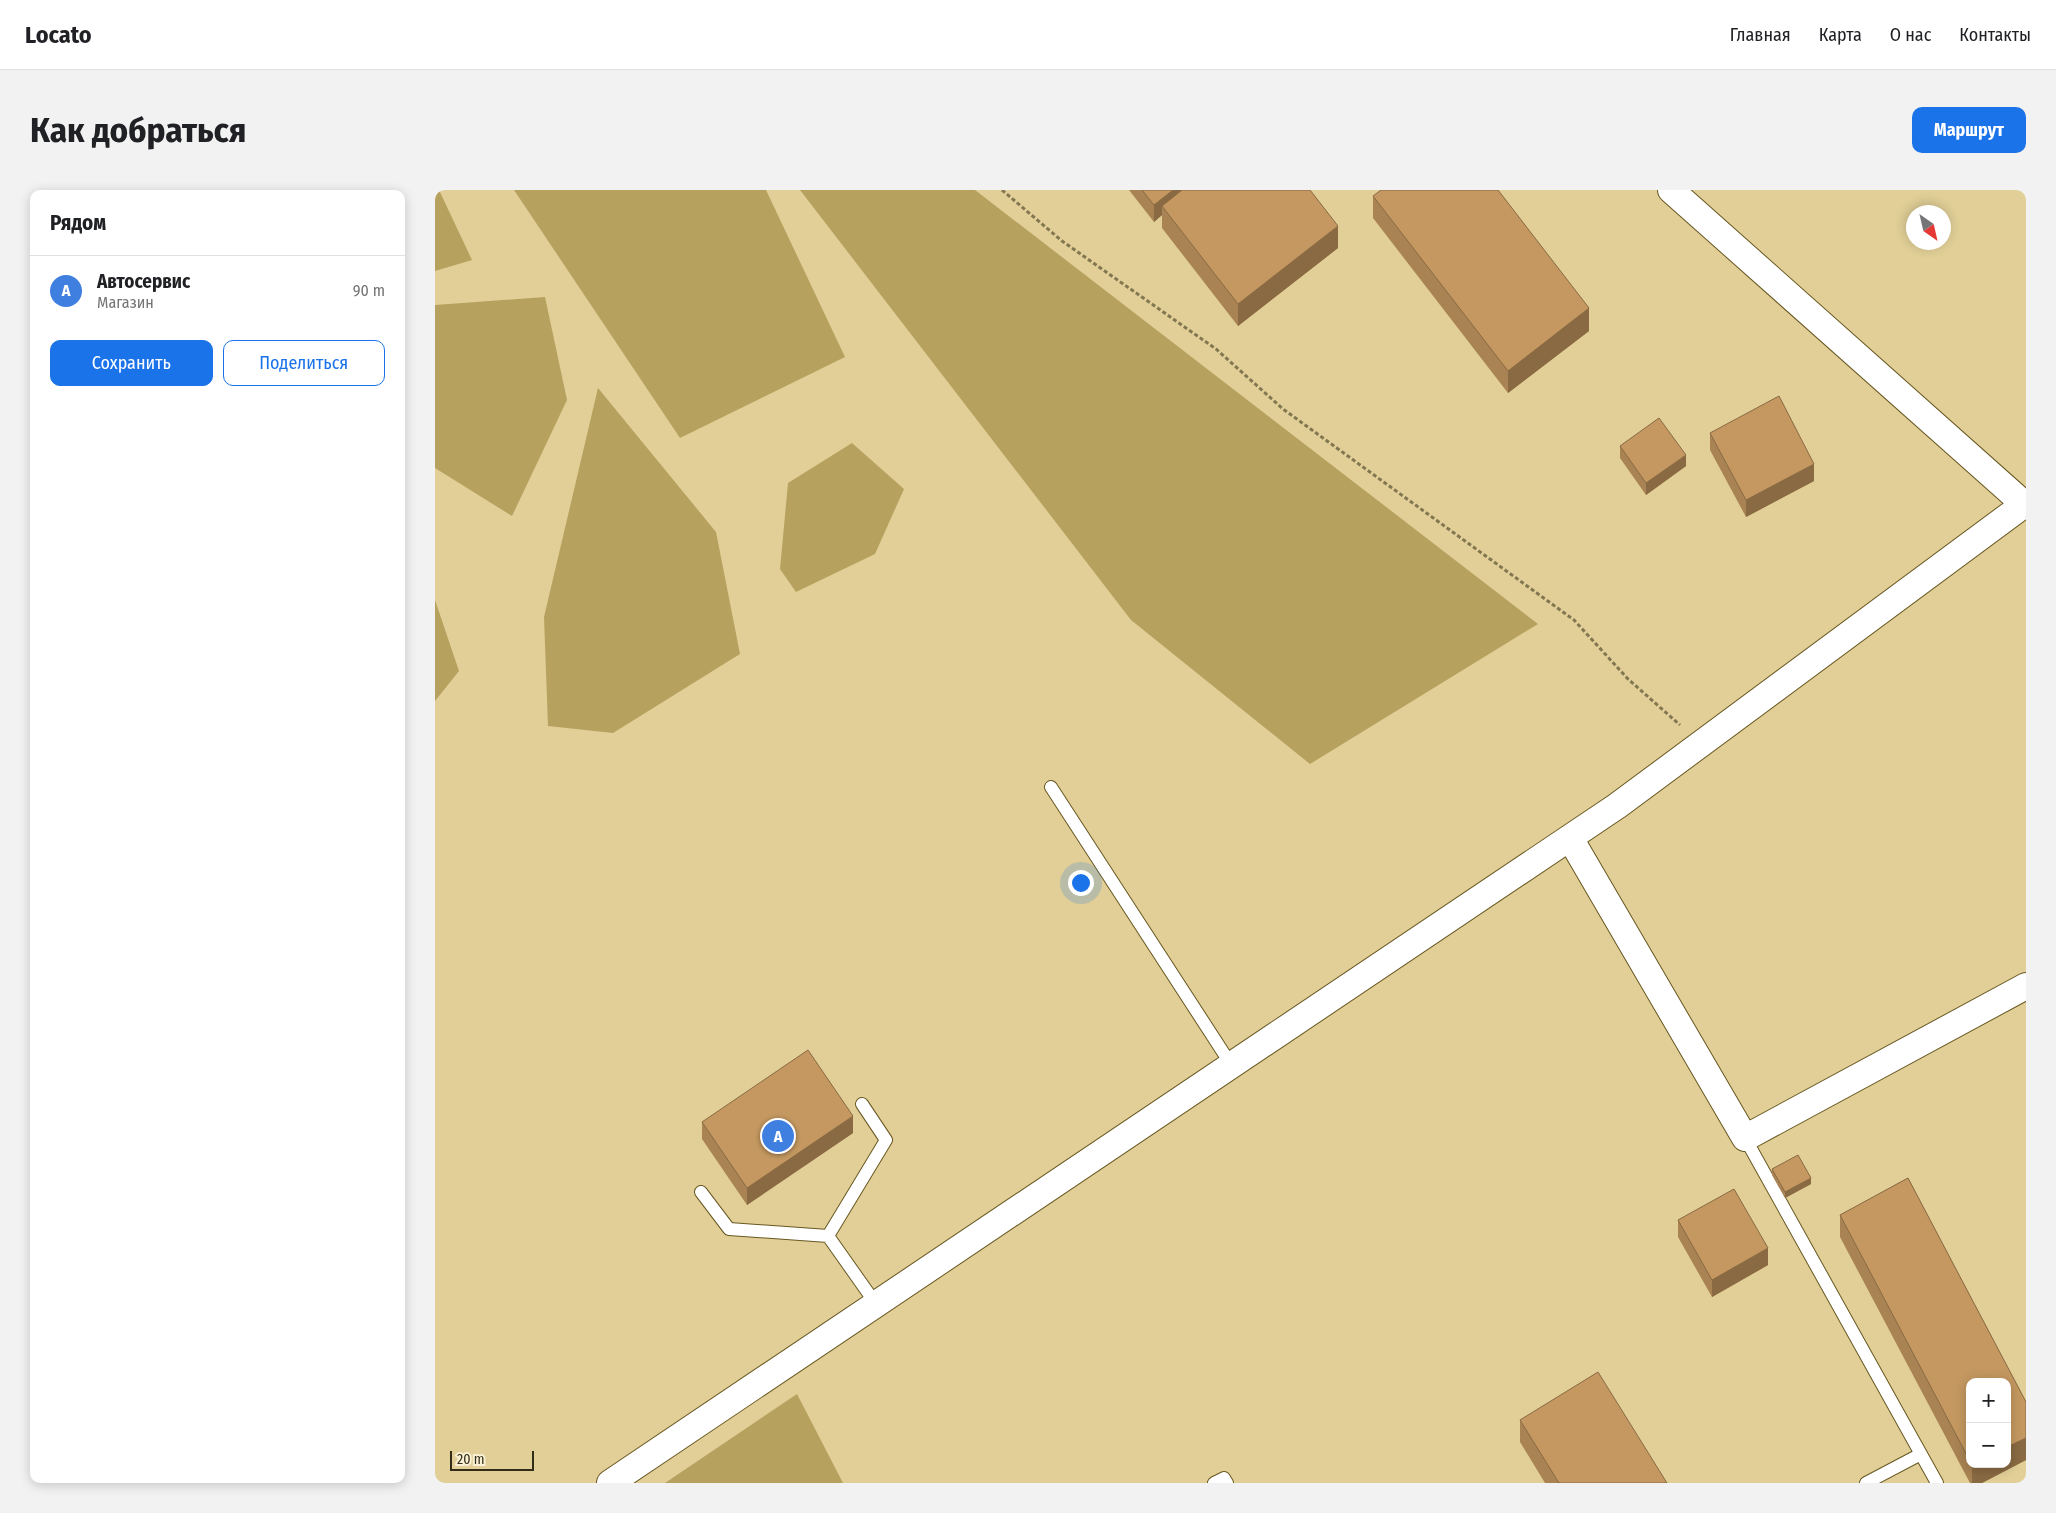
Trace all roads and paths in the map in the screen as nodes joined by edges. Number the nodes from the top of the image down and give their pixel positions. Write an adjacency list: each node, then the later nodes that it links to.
1 (1002, 190): 4 (path)
2 (1671, 190): 3 (street)
3 (2025, 504): 4 (street)
4 (1701, 744): 6 (street)
5 (1051, 787): 8 (lane)
6 (1570, 838): 8 (street); 10 (street)
7 (2026, 986): 10 (street)
8 (1232, 1066): 13 (street)
9 (862, 1104): 12 (lane)
10 (1745, 1138): 14 (lane)
11 (701, 1192): 12 (lane)
12 (828, 1236): 13 (lane)
13 (876, 1304): 15 (street)
14 (1921, 1454): 18 (lane); 19 (lane)
15 (610, 1483)
16 (1214, 1483): 17 (lane)
17 (1227, 1483)
18 (1866, 1483)
19 (1937, 1483)

